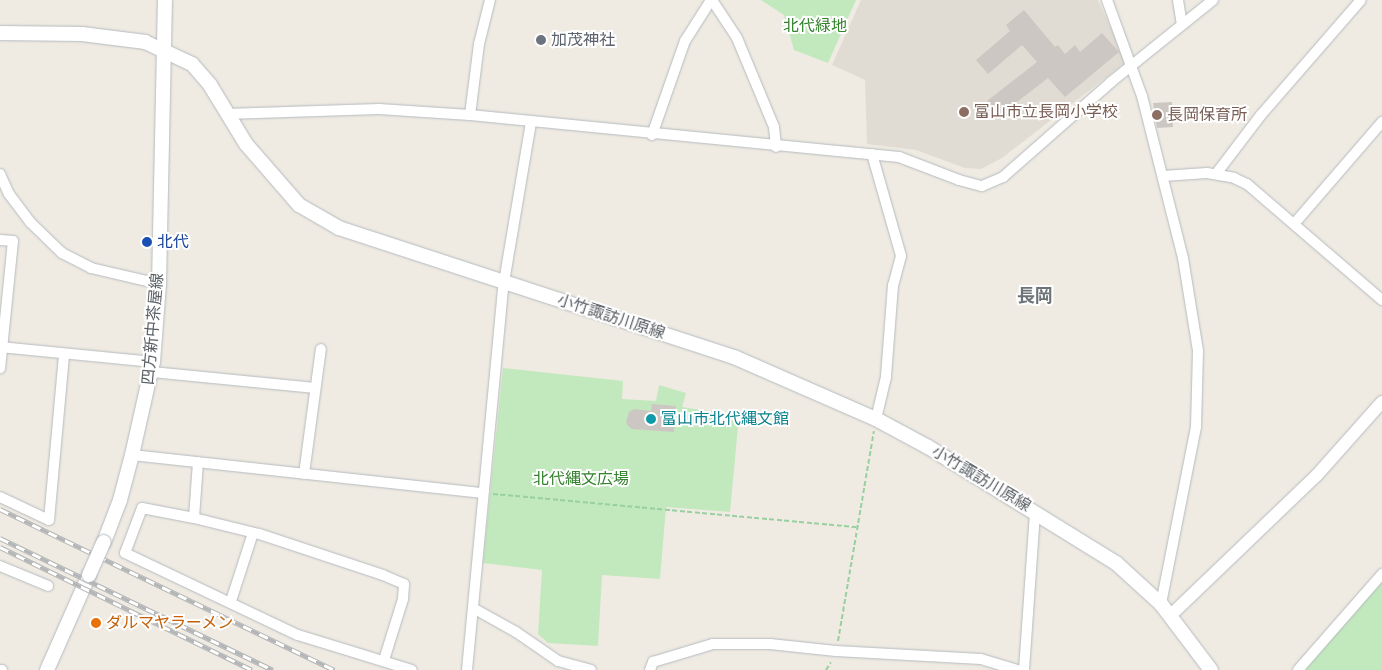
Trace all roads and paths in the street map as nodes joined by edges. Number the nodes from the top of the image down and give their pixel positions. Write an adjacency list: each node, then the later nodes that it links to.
1 (165, 0): 10 (main road, 四方新中茶屋線)
2 (490, 0): 13 (street)
3 (711, 0): 16 (street); 17 (street)
4 (1107, 0): 11 (street)
5 (1178, 0): 8 (street)
6 (1213, 0): 8 (street)
7 (1361, 0): 20 (street)
8 (1182, 25): 11 (street)
9 (0, 33): 10 (main road, 小竹諏訪川原線)
10 (163, 51): 12 (main road, 小竹諏訪川原線); 25 (main road, 四方新中茶屋線)
11 (1132, 65): 18 (street); 21 (street)
12 (226, 114): 13 (street); 24 (main road, 小竹諏訪川原線)
13 (470, 116): 15 (street)
14 (1382, 122): 22 (street)
15 (531, 123): 16 (street); 24 (street)
16 (652, 135): 17 (street)
17 (776, 147): 18 (street)
18 (872, 154): 34 (street)
19 (0, 174): 25 (street)
20 (1216, 174): 21 (street); 22 (street)
21 (1162, 176): 48 (street)
22 (1294, 224): 26 (street)
23 (0, 240): 27 (street)
24 (504, 282): 34 (main road, 小竹諏訪川原線); 38 (street)
25 (159, 284): 30 (main road, 四方新中茶屋線)
26 (1382, 300)
27 (1, 347): 29 (street); 31 (street)
28 (321, 349): 32 (street)
29 (64, 354): 30 (street); 39 (street)
30 (152, 367): 32 (street); 35 (main road, 四方新中茶屋線)
31 (0, 368)
32 (314, 388): 37 (street)
33 (1382, 402): 50 (street)
34 (876, 419): 40 (main road, 小竹諏訪川原線); 42 (path)
35 (132, 455): 36 (street); 53 (main road, 四方新中茶屋線, bridge)
36 (198, 462): 37 (street); 41 (street)
37 (304, 474): 38 (street)
38 (483, 493): 42 (path); 49 (street)
39 (0, 497)
40 (1035, 512): 48 (main road, 小竹諏訪川原線); 59 (street)
41 (194, 518): 43 (street); 47 (street)
42 (858, 527): 51 (path)
43 (253, 533): 47 (street); 52 (street)
44 (0, 566): 46 (street)
45 (1382, 574): 61 (street)
46 (48, 586)
47 (231, 601): 52 (street)
48 (1161, 604): 50 (main road, 小竹諏訪川原線)
49 (473, 608): 55 (street); 56 (street)
50 (1171, 615): 60 (main road, 小竹諏訪川原線)
51 (836, 651): 57 (street); 58 (street)
52 (384, 660): 54 (street)
53 (47, 670)
54 (412, 670)
55 (467, 670)
56 (591, 670)
57 (650, 670)
58 (1018, 670)
59 (1024, 670)
60 (1211, 670)
61 (1298, 670)

